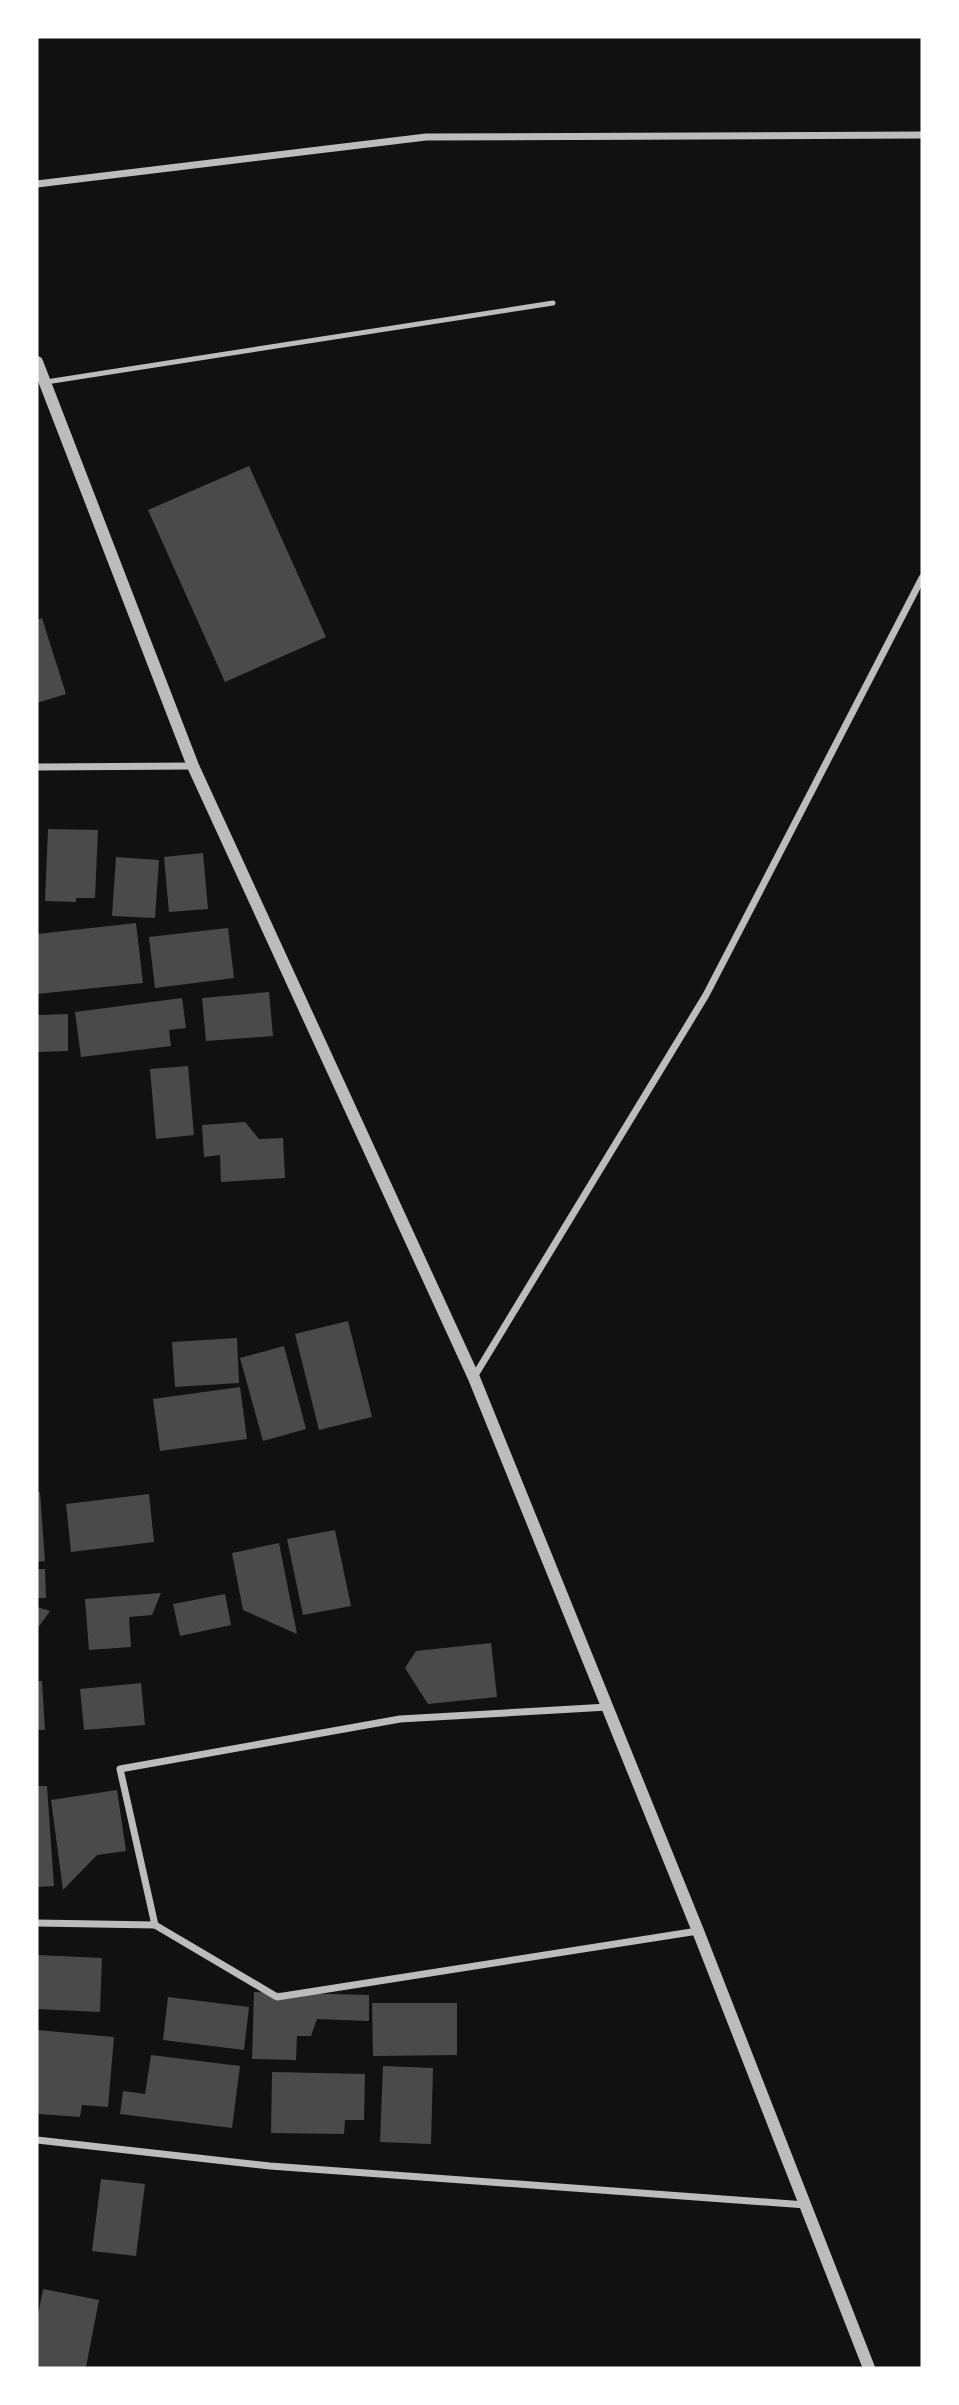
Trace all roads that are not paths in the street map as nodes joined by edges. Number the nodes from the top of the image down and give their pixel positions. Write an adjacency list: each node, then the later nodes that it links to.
1 (922, 135): 2 (street)
2 (37, 184)
3 (553, 303): 5 (lane)
4 (37, 362): 5 (street)
5 (46, 382): 7 (street)
6 (922, 578): 9 (street)
7 (193, 766): 8 (street); 9 (street)
8 (37, 767)
9 (474, 1378): 10 (street)
10 (608, 1707): 12 (street); 13 (street)
11 (37, 1923): 12 (street)
12 (155, 1925): 13 (street)
13 (698, 1931): 15 (street)
14 (37, 2140): 15 (street)
15 (806, 2205): 16 (street)
16 (869, 2368)

